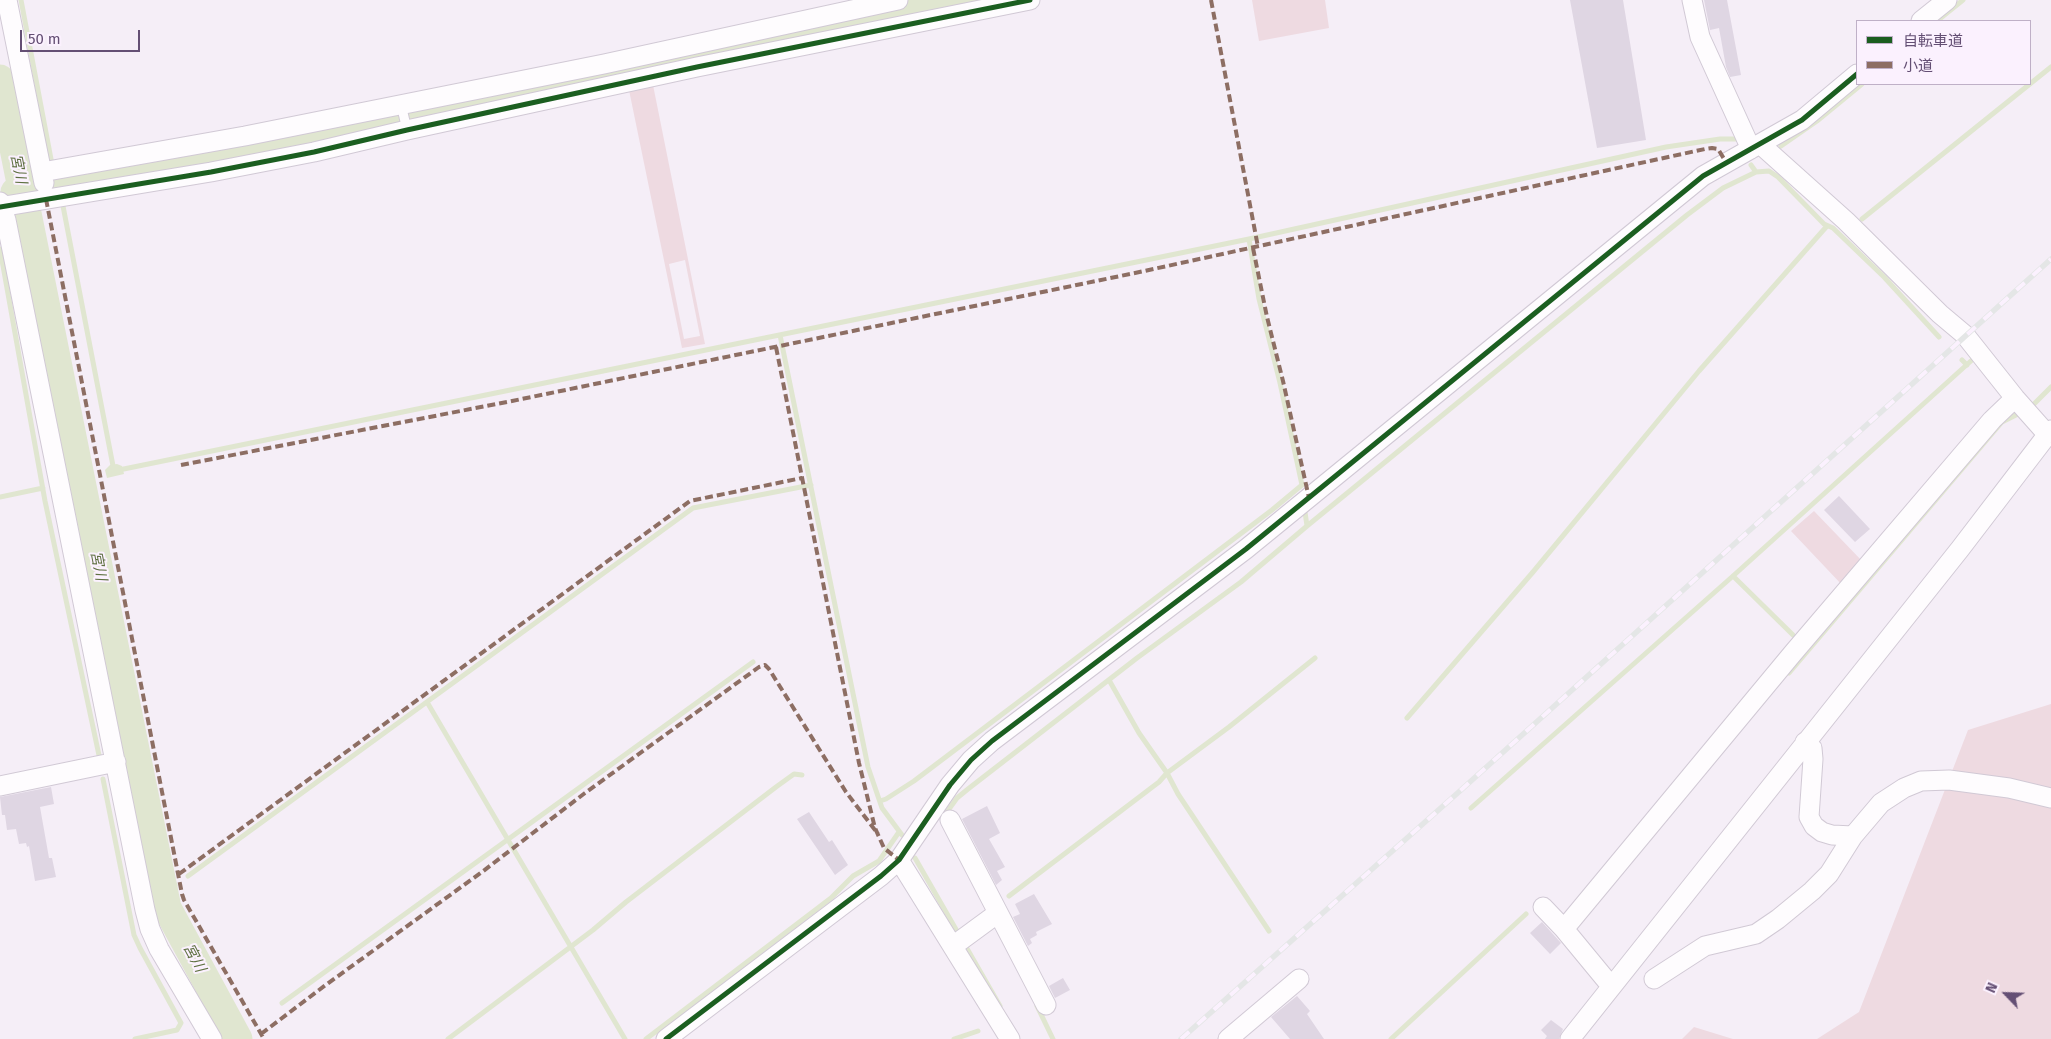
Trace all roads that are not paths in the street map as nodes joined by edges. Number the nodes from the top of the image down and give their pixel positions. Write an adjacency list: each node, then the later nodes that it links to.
1 (7, 0): 11 (street)
2 (898, 0): 8 (street)
3 (1692, 0): 10 (street)
4 (1947, 0): 6 (street)
5 (1020, 1): 9 (street)
6 (1922, 20)
7 (1856, 75): 10 (street)
8 (402, 107): 9 (lane); 11 (street)
9 (406, 127): 11 (street)
10 (1755, 146): 13 (street); 21 (street)
11 (46, 183): 12 (street)
12 (2, 205): 16 (street)
13 (2021, 405): 14 (street); 24 (street)
14 (2046, 442): 15 (street)
15 (1805, 742): 20 (street); 28 (street)
16 (116, 762): 17 (street); 30 (street)
17 (0, 786)
18 (2051, 798): 20 (street)
19 (950, 820): 23 (street)
20 (1853, 836): 26 (street)
21 (899, 860): 25 (street); 31 (street)
22 (1543, 906): 24 (street)
23 (994, 916): 25 (street); 29 (street)
24 (1564, 929): 28 (street)
25 (959, 942): 32 (street)
26 (1654, 978)
27 (1299, 979): 33 (street)
28 (1611, 986): 34 (street)
29 (1046, 1005)
30 (212, 1039)
31 (666, 1039)
32 (1010, 1039)
33 (1228, 1039)
34 (1570, 1039)

